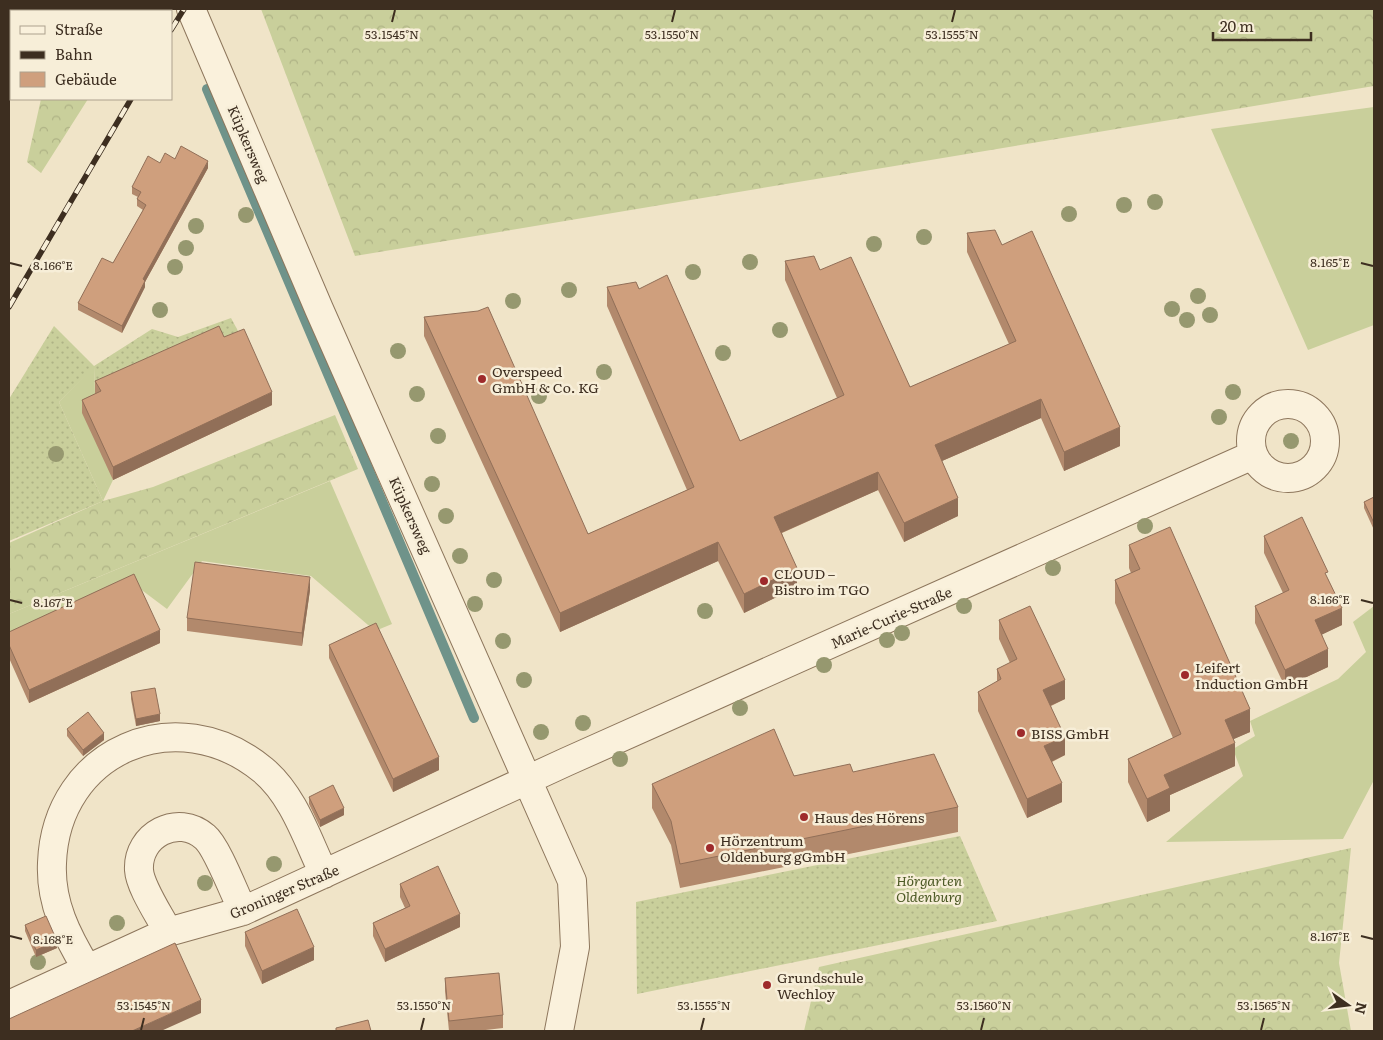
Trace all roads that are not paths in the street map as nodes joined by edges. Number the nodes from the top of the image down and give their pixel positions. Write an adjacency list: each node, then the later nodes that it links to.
1 (191, 9): 3 (street, Küpkersweg)
2 (1253, 455): 3 (street, Marie-Curie-Straße)
3 (528, 779): 4 (street, Groninger Straße); 9 (street, Küpkersweg)
4 (324, 874): 5 (street, Groninger Straße); 7 (street)
5 (243, 912): 6 (street, Groninger Straße); 6 (street)
6 (168, 932): 7 (street, Groninger Straße)
7 (87, 969): 8 (street, Groninger Straße)
8 (9, 1005)
9 (558, 1031)

